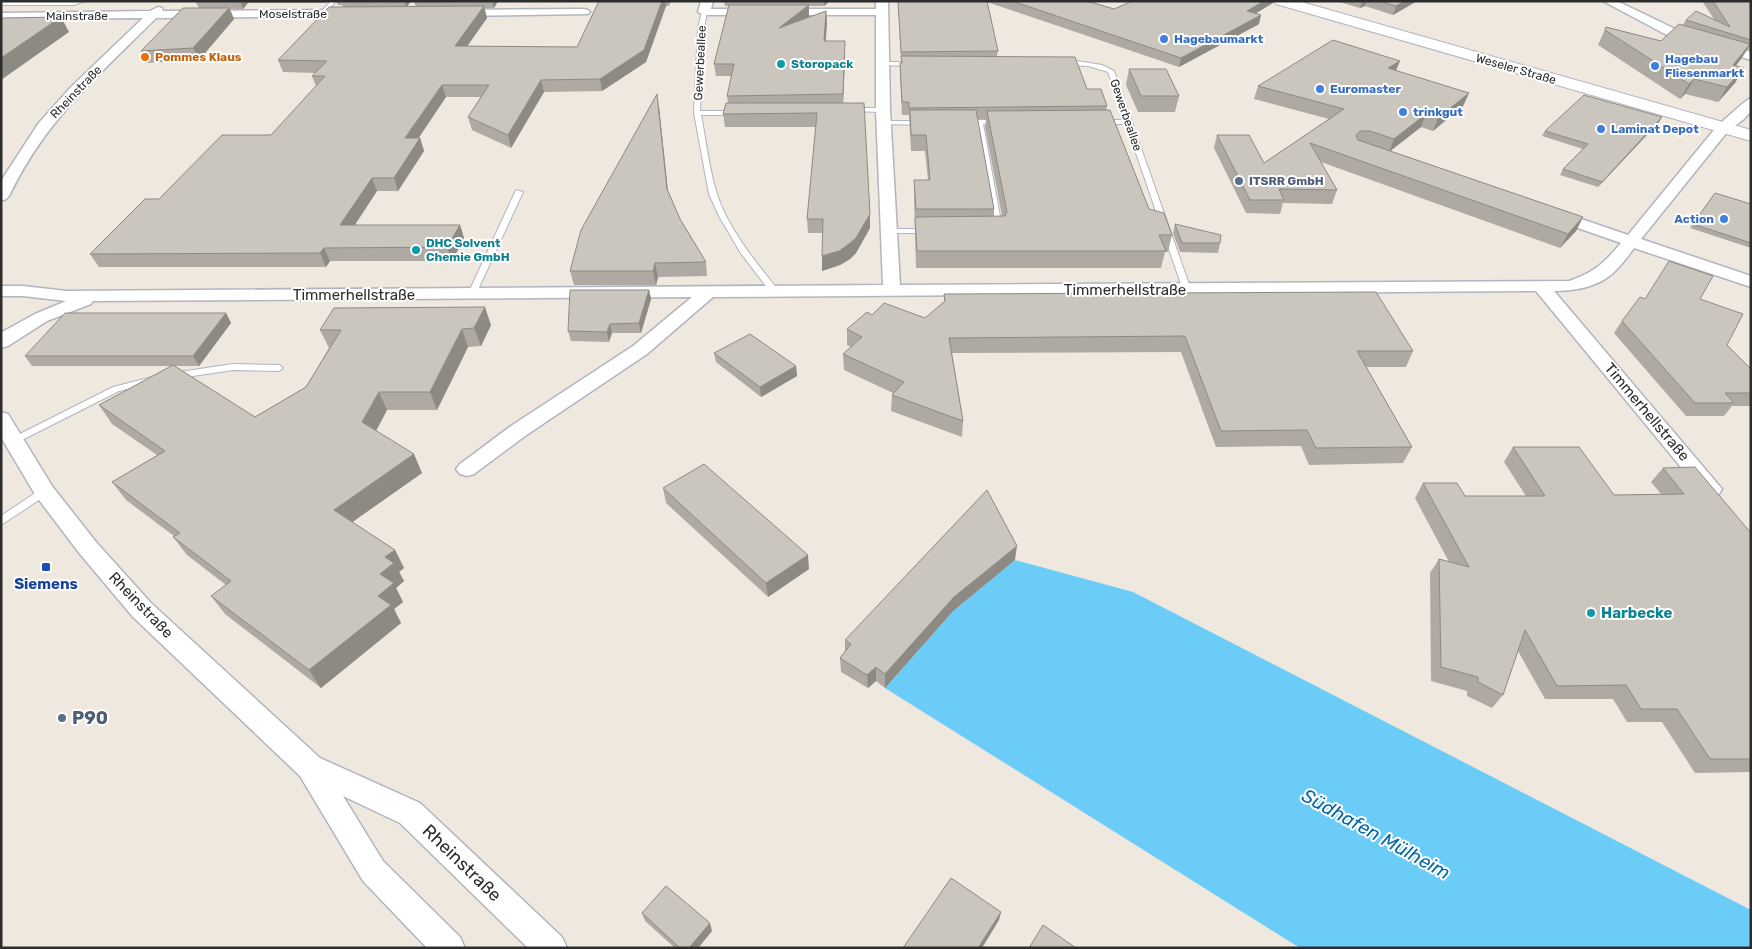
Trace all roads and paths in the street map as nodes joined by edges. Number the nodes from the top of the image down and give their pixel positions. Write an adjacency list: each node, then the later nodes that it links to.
1 (83, 1): 6 (lane)
2 (166, 1): 12 (street, Rheinstraße)
3 (334, 1): 13 (lane)
4 (1281, 1): 30 (main road, Weseler Straße)
5 (1608, 1): 15 (street)
6 (1, 3)
7 (705, 7): 8 (street, Gewerbeallee); 21 (lane, Gewerbeallee)
8 (882, 7): 17 (street, Gewerbeallee)
9 (584, 12): 11 (street)
10 (359, 13): 13 (street, Moselstraße)
11 (446, 13)
12 (153, 15): 13 (street, Moselstraße); 14 (street, Mainstraße); 33 (street, Rheinstraße)
13 (326, 15)
14 (1, 16)
15 (1751, 56)
16 (1056, 63): 29 (lane, Gewerbeallee)
17 (884, 64): 18 (lane); 23 (street, Gewerbeallee)
18 (922, 64)
19 (1751, 102): 30 (street, Timmerhellstraße)
20 (841, 111): 23 (lane)
21 (698, 113): 22 (lane, Gewerbeallee); 43 (lane, Gewerbeallee)
22 (747, 113)
23 (884, 116): 24 (lane); 36 (street, Gewerbeallee)
24 (932, 122)
25 (960, 122): 26 (lane)
26 (979, 122): 27 (lane); 35 (lane)
27 (1009, 122)
28 (1099, 122): 29 (lane)
29 (1128, 122): 41 (lane, Gewerbeallee)
30 (1723, 128): 31 (main road, Weseler Straße); 38 (street, Timmerhellstraße)
31 (1751, 136)
32 (519, 192): 46 (lane)
33 (1, 196)
34 (1538, 209): 38 (street)
35 (989, 230)
36 (889, 231): 37 (lane); 44 (street, Gewerbeallee)
37 (939, 231)
38 (1632, 241): 39 (street); 40 (street, Timmerhellstraße)
39 (1751, 282)
40 (1542, 288): 41 (street, Timmerhellstraße); 54 (street, Timmerhellstraße)
41 (1186, 290): 44 (street, Timmerhellstraße)
42 (1, 291): 47 (street, Timmerhellstraße)
43 (775, 292): 44 (street, Timmerhellstraße); 45 (street, Timmerhellstraße)
44 (892, 292)
45 (707, 293): 46 (street, Timmerhellstraße); 52 (street)
46 (472, 294): 47 (street, Timmerhellstraße)
47 (97, 296): 48 (street)
48 (1, 342)
49 (278, 368): 51 (lane)
50 (1, 419): 51 (street, Rheinstraße)
51 (13, 441): 53 (street, Rheinstraße)
52 (467, 469)
53 (44, 491): 55 (lane); 56 (street, Rheinstraße)
54 (1726, 506)
55 (1, 521)
56 (310, 767): 57 (street, Rheinstraße); 58 (street, Rheinstraße)
57 (449, 948)
58 (551, 948)

